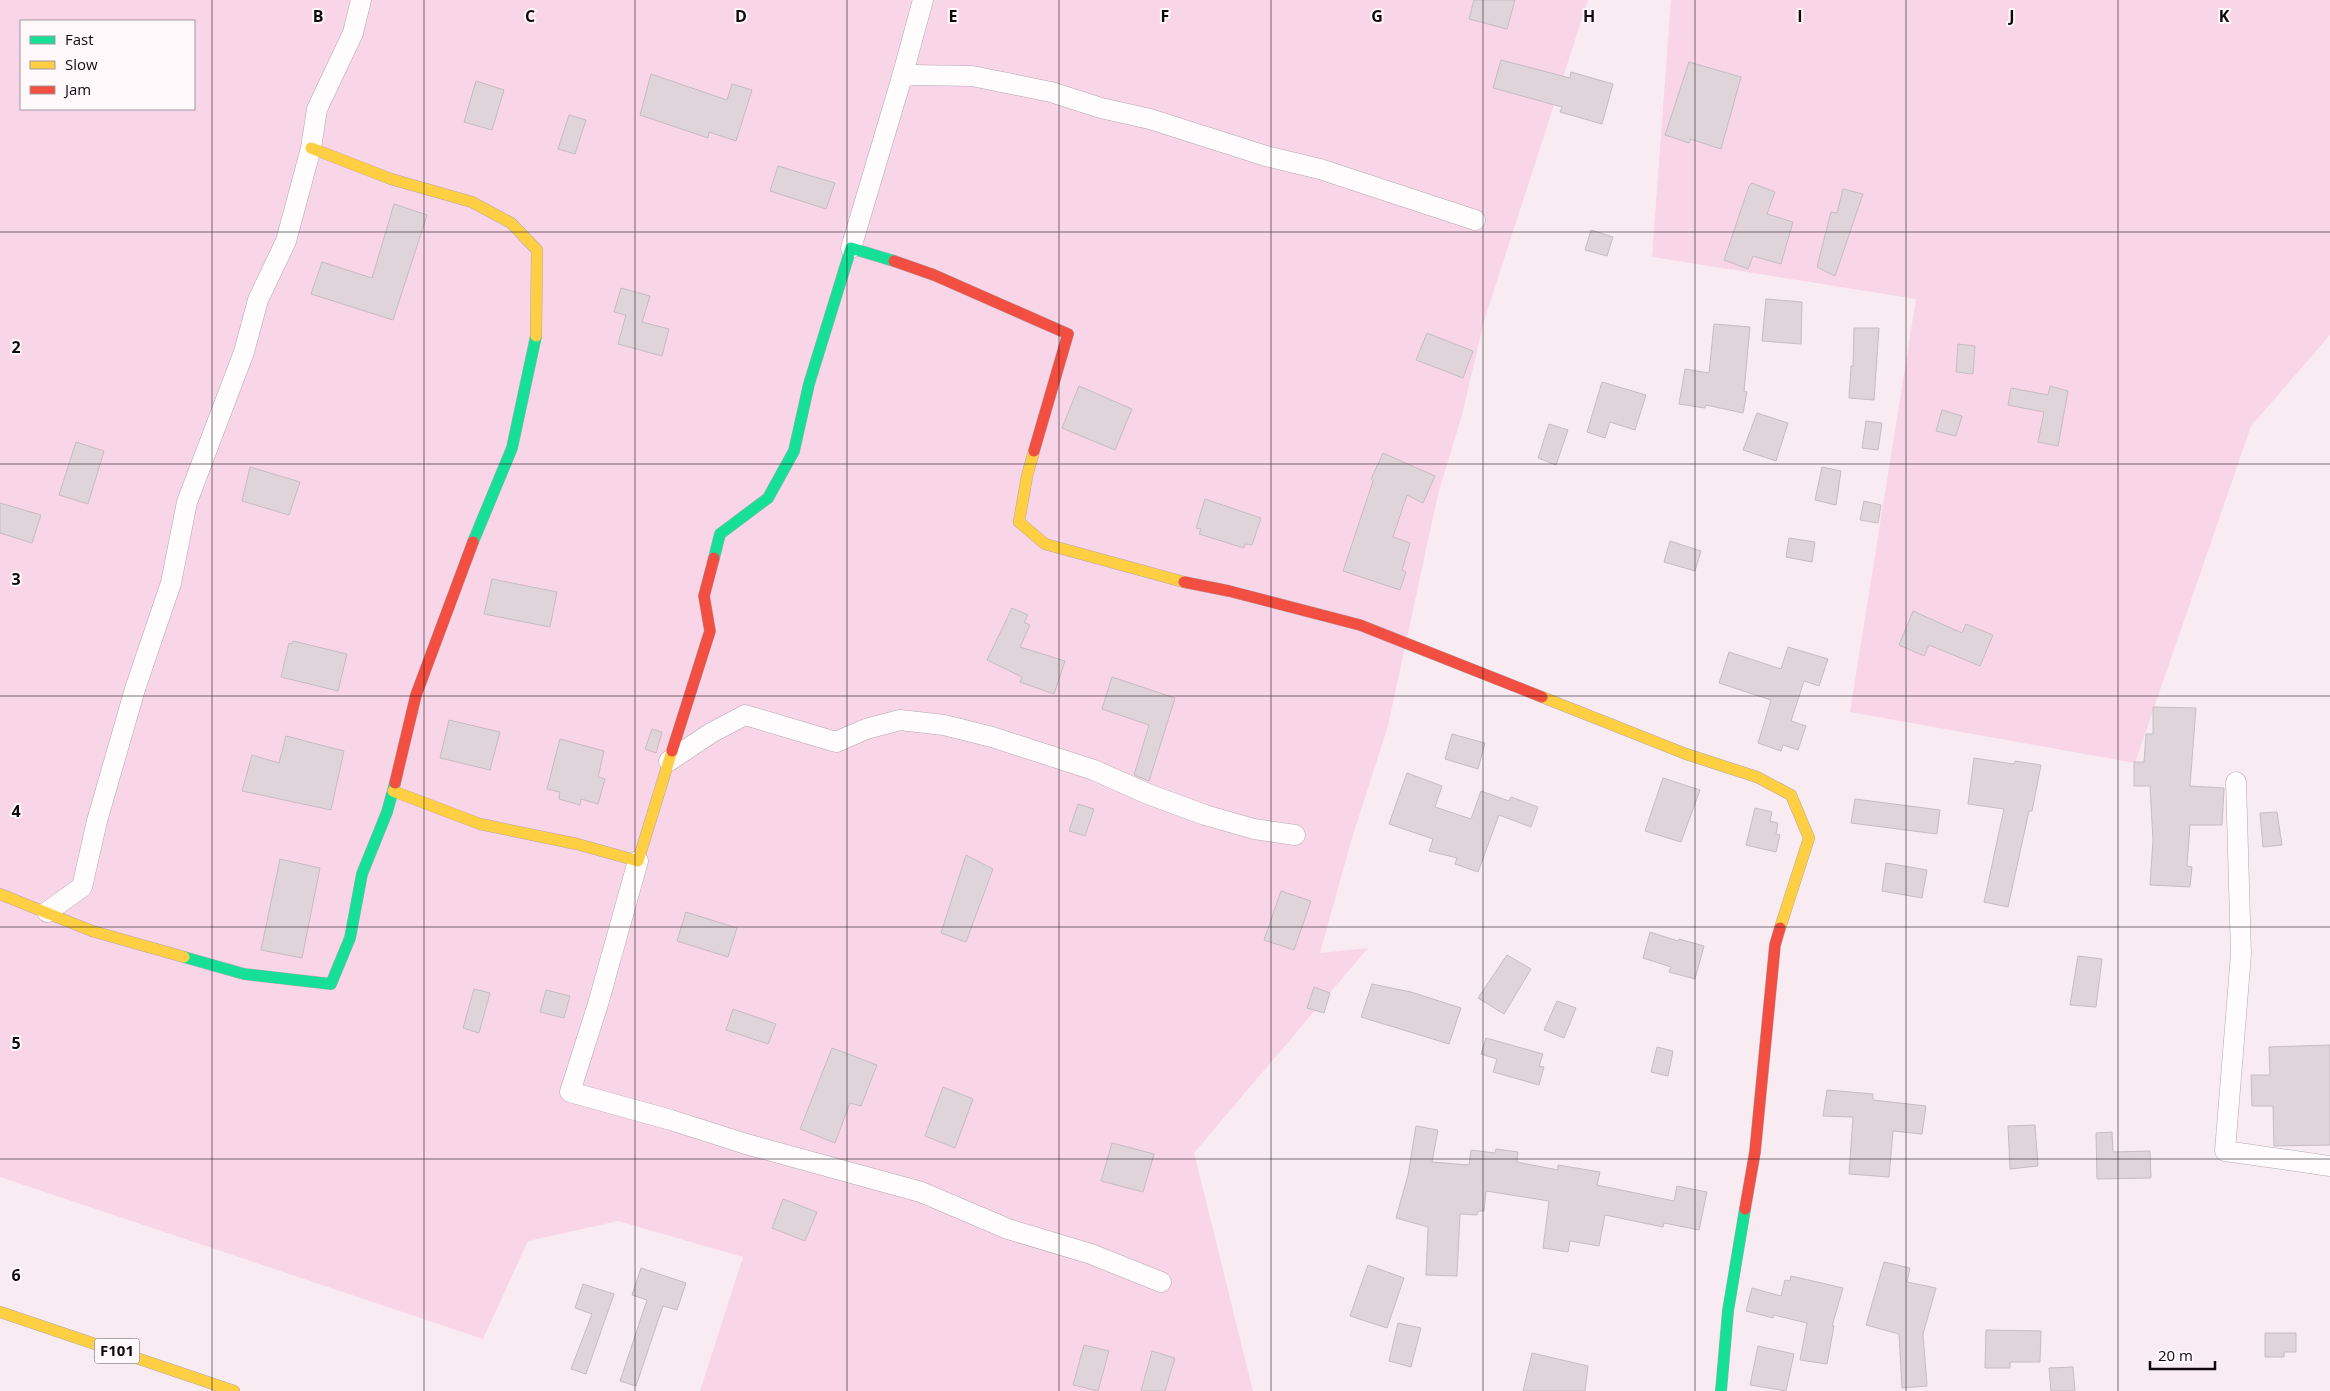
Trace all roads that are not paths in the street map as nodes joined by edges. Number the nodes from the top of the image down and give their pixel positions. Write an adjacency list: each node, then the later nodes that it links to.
1 (361, 0): 4 (street)
2 (923, 0): 3 (street)
3 (902, 77): 5 (street); 6 (street)
4 (310, 148): 9 (street); 13 (street)
5 (1475, 220)
6 (851, 248): 7 (street); 18 (street)
7 (669, 761): 10 (street); 11 (street)
8 (2236, 782): 14 (street)
9 (393, 791): 11 (street); 13 (street)
10 (1295, 835)
11 (638, 861): 15 (street)
12 (0, 894): 13 (street)
13 (47, 912)
14 (2330, 1166)
15 (1161, 1282)
16 (0, 1312): 17 (street, F101)
17 (234, 1391)
18 (1721, 1391)

